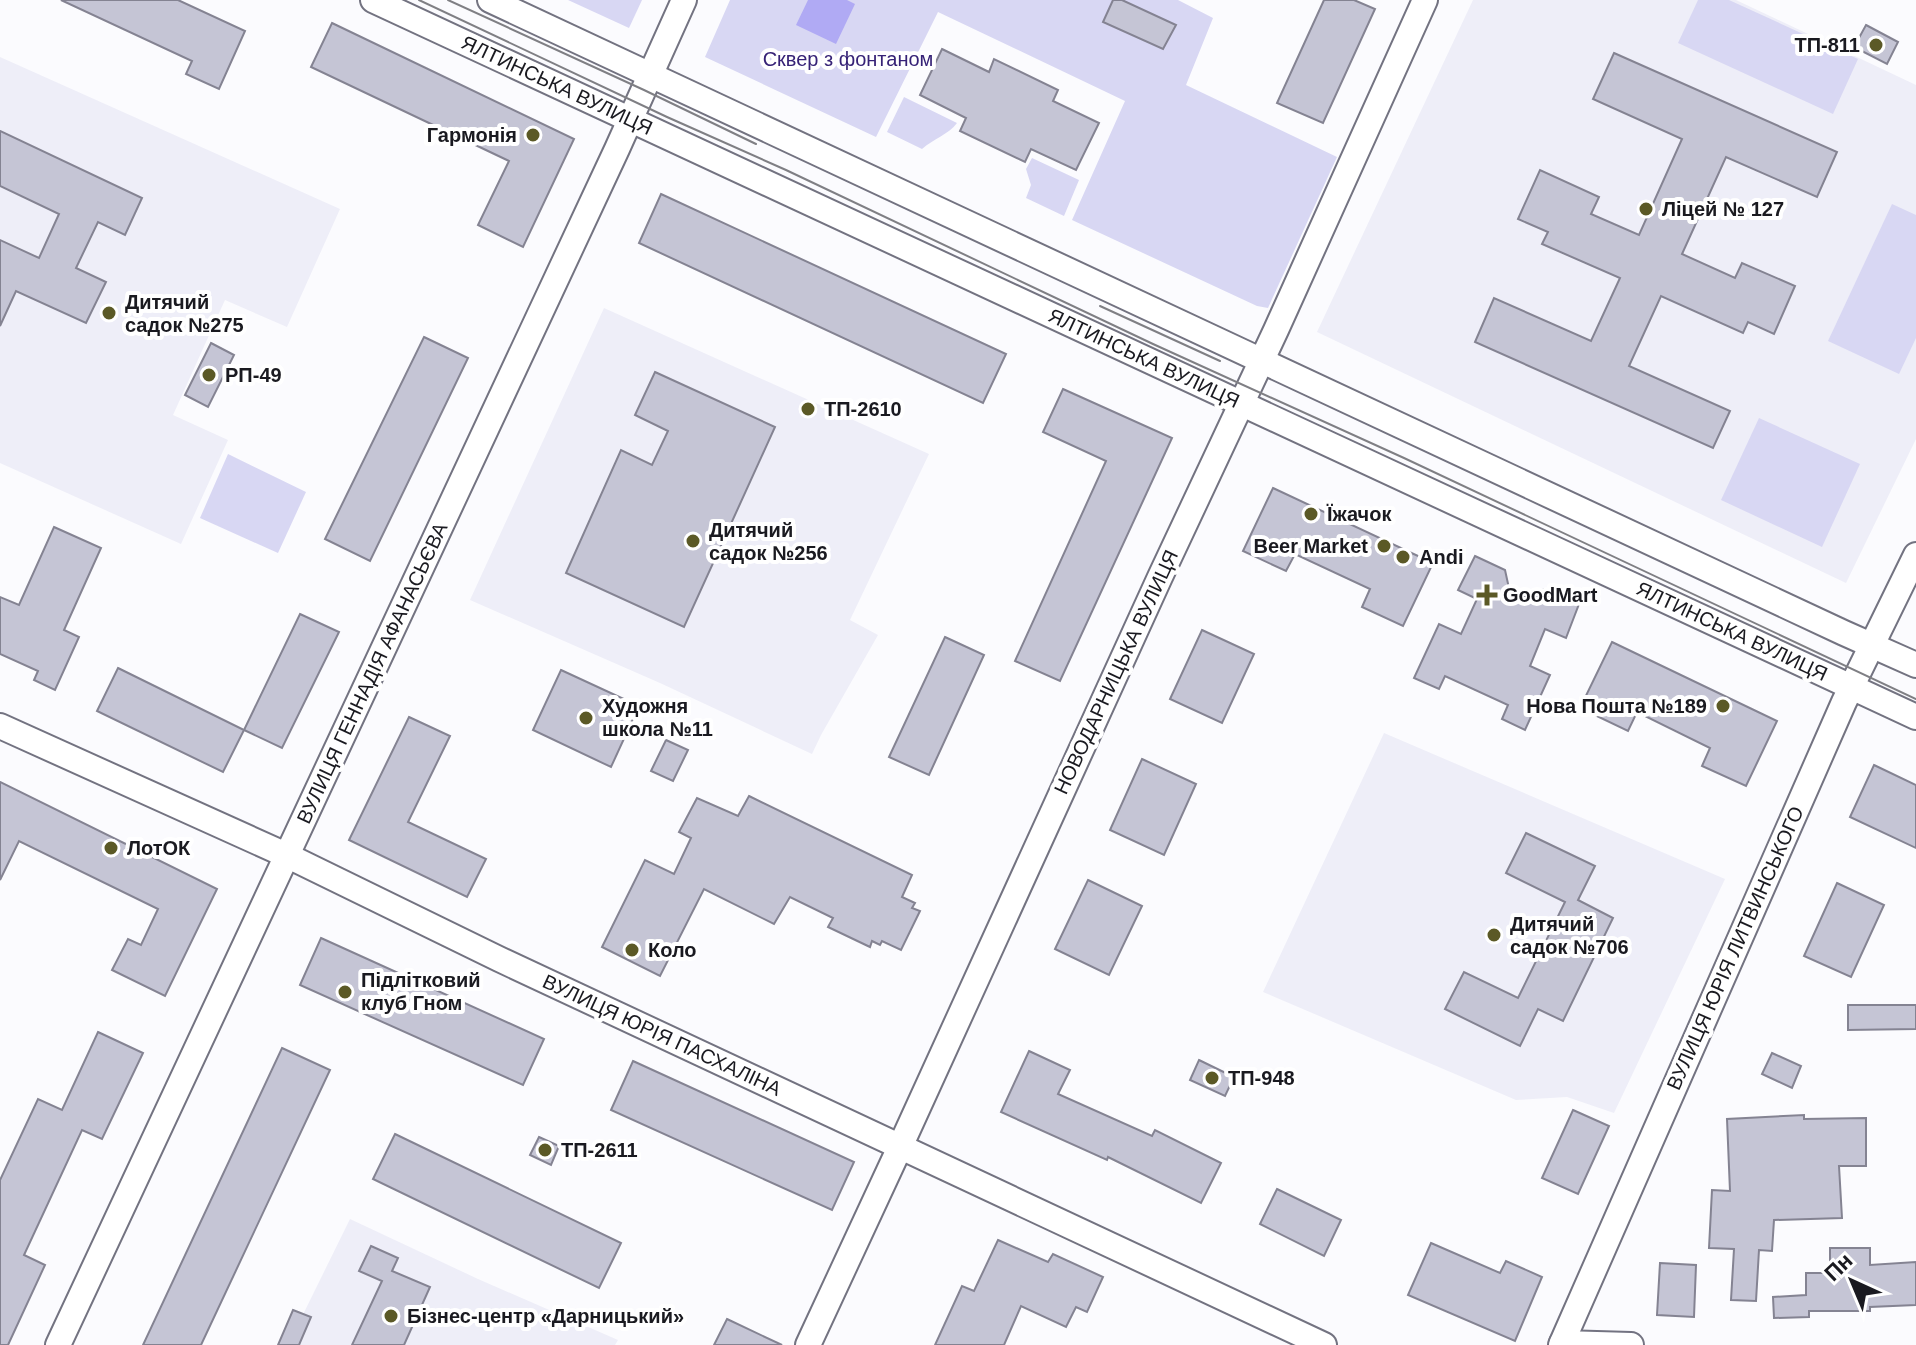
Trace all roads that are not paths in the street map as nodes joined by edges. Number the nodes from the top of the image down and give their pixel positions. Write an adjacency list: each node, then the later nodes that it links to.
1 (373, 0): 6 (street, ЯЛТИНСЬКА ВУЛИЦЯ)
2 (490, 0): 5 (street)
3 (684, 0): 5 (street, ВУЛИЦЯ ГЕННАДІЯ АФАНАСЬЄВА)
4 (1425, 0): 7 (street, НОВОДАРНИЦЬКА ВУЛИЦЯ)
5 (651, 75): 6 (street, ВУЛИЦЯ ГЕННАДІЯ АФАНАСЬЄВА); 7 (street)
6 (631, 119): 8 (street, ЯЛТИНСЬКА ВУЛИЦЯ); 15 (street, ВУЛИЦЯ ГЕННАДІЯ АФАНАСЬЄВА)
7 (1261, 360): 8 (street, НОВОДАРНИЦЬКА ВУЛИЦЯ); 10 (street)
8 (1241, 403): 12 (street, ЯЛТИНСЬКА ВУЛИЦЯ); 16 (street, НОВОДАРНИЦЬКА ВУЛИЦЯ)
9 (1916, 555): 10 (street, ВУЛИЦЯ ЮРІЯ ЛИТВИНСЬКОГО)
10 (1872, 645): 11 (street); 12 (street, ВУЛИЦЯ ЮРІЯ ЛИТВИНСЬКОГО)
11 (1916, 665)
12 (1852, 686): 13 (street, ЯЛТИНСЬКА ВУЛИЦЯ); 17 (street, ВУЛИЦЯ ЮРІЯ ЛИТВИНСЬКОГО)
13 (1916, 717)
14 (0, 726): 15 (street, ВУЛИЦЯ ЮРІЯ ПАСХАЛІНА)
15 (286, 855): 16 (street, ВУЛИЦЯ ЮРІЯ ПАСХАЛІНА); 18 (street, ВУЛИЦЯ ГЕННАДІЯ АФАНАСЬЄВА)
16 (900, 1147): 19 (street, НОВОДАРНИЦЬКА ВУЛИЦЯ); 20 (street, ВУЛИЦЯ ЮРІЯ ПАСХАЛІНА)
17 (1561, 1344): 21 (street)
18 (58, 1345)
19 (808, 1345)
20 (1324, 1345)
21 (1631, 1345)

